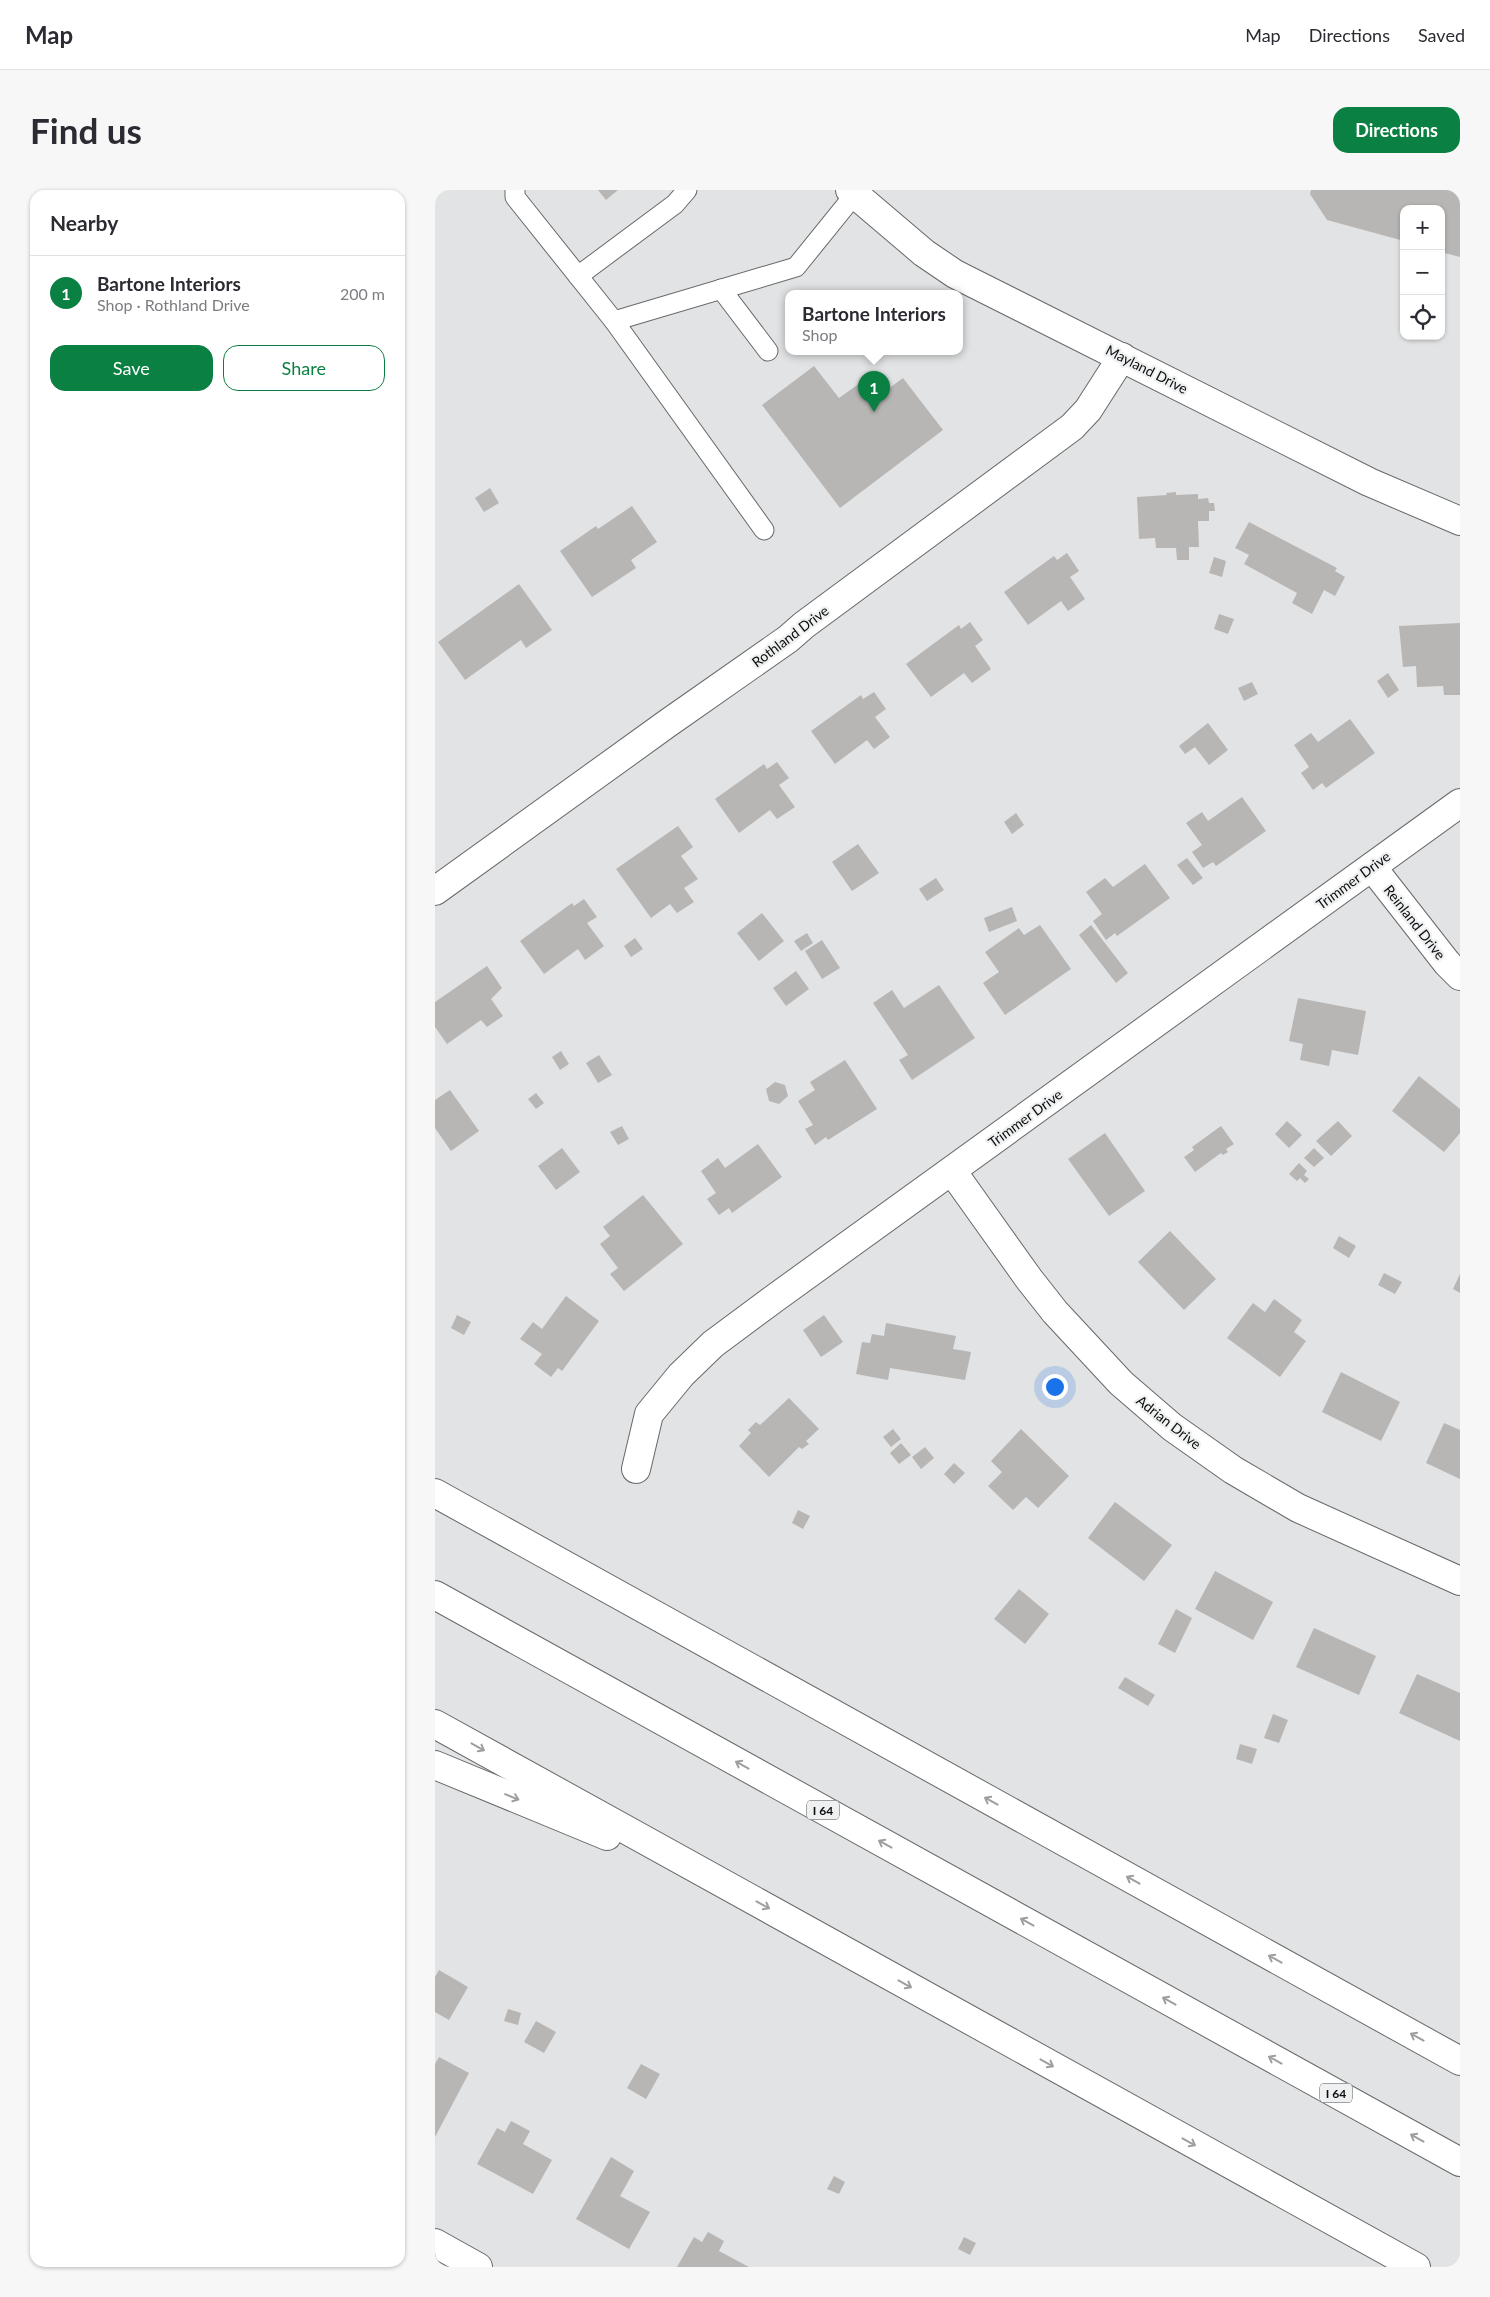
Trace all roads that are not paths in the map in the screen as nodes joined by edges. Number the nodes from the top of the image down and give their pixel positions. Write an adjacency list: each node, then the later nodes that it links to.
1 (515, 190): 4 (lane)
2 (687, 190): 4 (lane)
3 (853, 192): 5 (lane); 8 (main road, Mayland Drive)
4 (578, 276): 6 (lane)
5 (721, 289): 6 (lane); 7 (lane)
6 (614, 321): 10 (lane)
7 (768, 351)
8 (1122, 357): 9 (main road, Mayland Drive); 13 (main road, Rothland Drive)
9 (1460, 521)
10 (764, 530)
11 (1460, 802): 12 (main road, Trimmer Drive)
12 (1371, 868): 14 (main road, Reinland Drive); 15 (main road, Trimmer Drive)
13 (435, 891)
14 (1460, 976)
15 (952, 1171): 16 (main road, Trimmer Drive); 18 (main road, Adrian Drive)
16 (636, 1469)
17 (435, 1494): 23 (main road, one-way to 17)
18 (1460, 1581)
19 (435, 1595): 24 (main road, I 64, one-way to 19)
20 (435, 1724): 22 (main road, one-way to 22)
21 (435, 1765): 22 (main road, one-way to 22)
22 (721, 1882): 27 (main road, one-way to 27)
23 (1460, 2061)
24 (1460, 2162)
25 (435, 2243): 26 (main road)
26 (478, 2267)
27 (1415, 2267)

